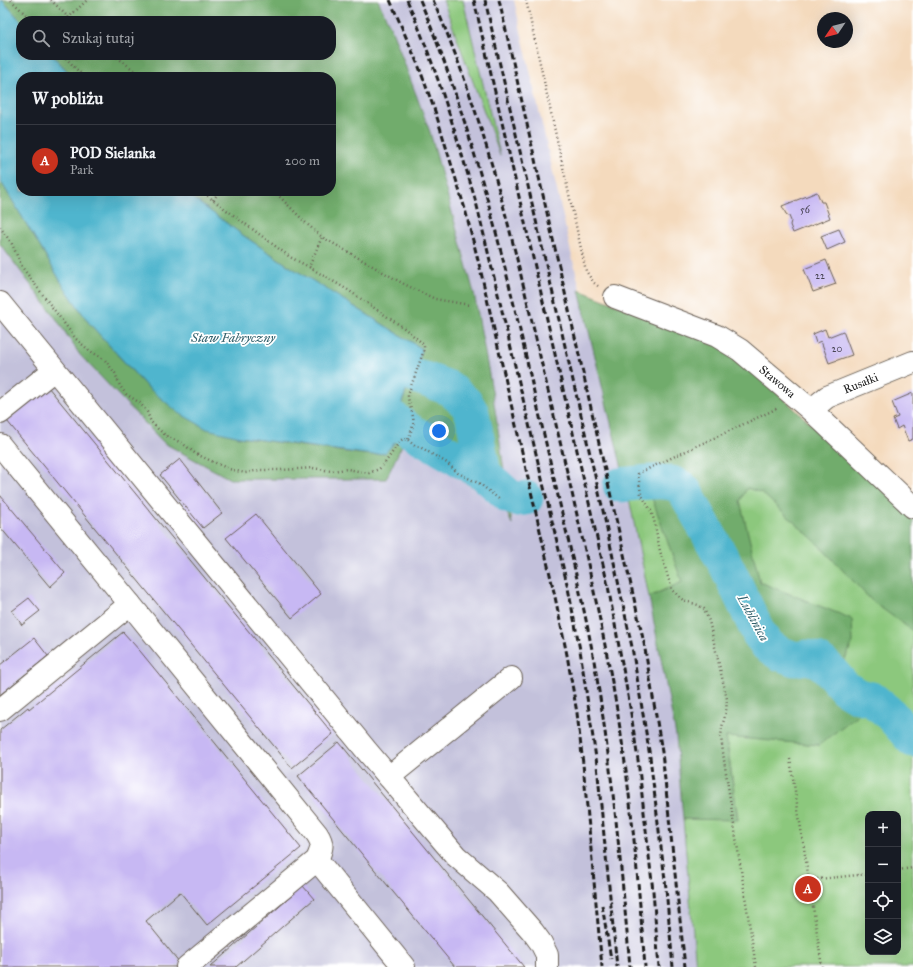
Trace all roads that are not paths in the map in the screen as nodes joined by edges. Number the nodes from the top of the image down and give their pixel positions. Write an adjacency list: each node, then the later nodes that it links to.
1 (615, 297): 5 (street, Stawowa)
2 (0, 303): 4 (street)
3 (913, 362): 5 (street, Rusałki)
4 (54, 370): 6 (street); 12 (street)
5 (804, 404): 8 (street, Stawowa)
6 (0, 413)
7 (0, 445): 9 (street)
8 (913, 507)
9 (130, 604): 11 (street); 13 (street)
10 (511, 678): 12 (street)
11 (0, 710)
12 (389, 777): 16 (street)
13 (317, 860): 14 (street); 15 (street)
14 (187, 967)
15 (404, 967)
16 (547, 967)

